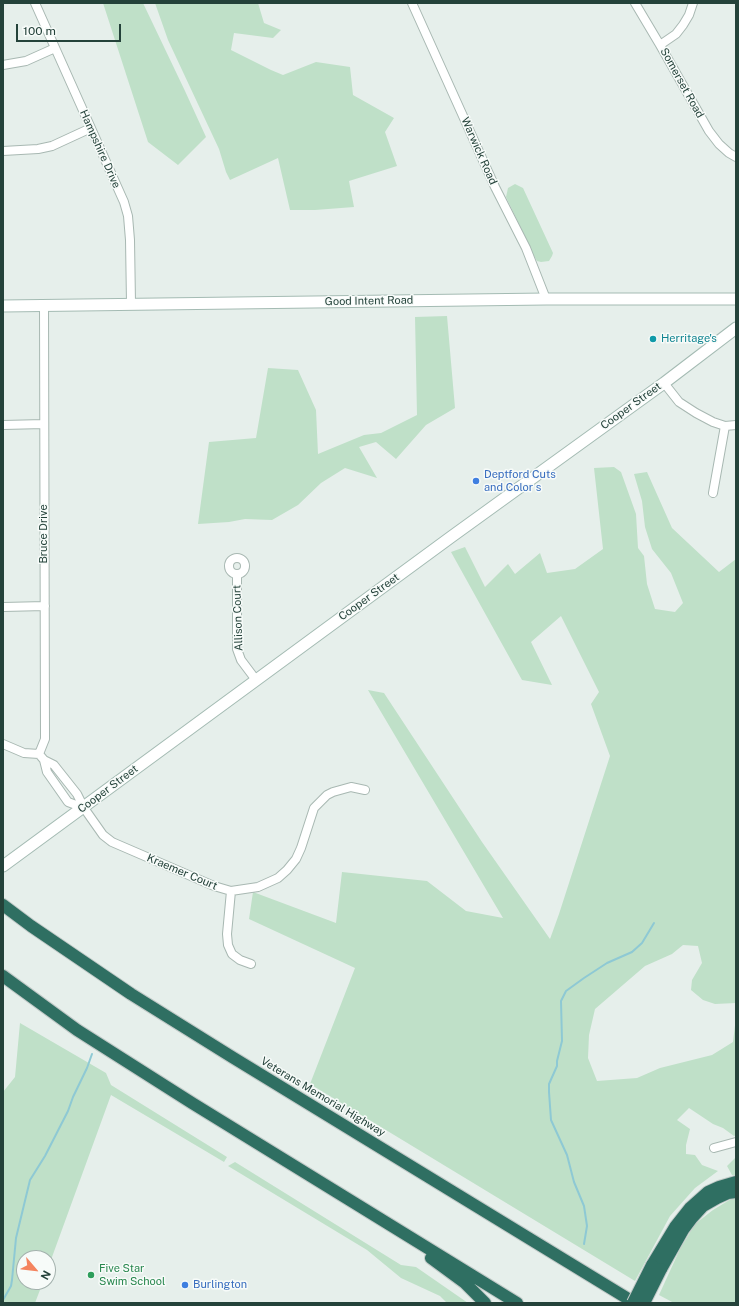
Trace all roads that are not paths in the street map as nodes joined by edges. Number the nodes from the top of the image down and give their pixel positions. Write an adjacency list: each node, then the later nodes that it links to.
1 (35, 3): 6 (street, Hampshire Drive)
2 (412, 3): 11 (street, Warwick Road)
3 (635, 3): 5 (street, Somerset Road)
4 (693, 3): 5 (street)
5 (660, 44): 10 (street, Somerset Road)
6 (55, 48): 7 (street); 8 (street, Hampshire Drive)
7 (3, 65)
8 (91, 128): 9 (street); 13 (street, Hampshire Drive)
9 (3, 151)
10 (736, 157)
11 (546, 299): 12 (main road, Good Intent Road); 13 (main road, Good Intent Road)
12 (736, 299)
13 (131, 304): 14 (main road, Good Intent Road)
14 (44, 305): 15 (main road, Good Intent Road); 18 (street, Bruce Drive)
15 (3, 306)
16 (736, 328): 17 (main road, Cooper Street)
17 (664, 383): 21 (street); 26 (main road, Cooper Street)
18 (44, 424): 19 (street); 24 (street, Bruce Drive)
19 (3, 425)
20 (736, 425): 21 (street)
21 (725, 426): 22 (street)
22 (713, 493)
23 (237, 574): 26 (street, Allison Court)
24 (44, 606): 25 (street); 28 (street, Bruce Drive)
25 (3, 607)
26 (256, 680): 30 (main road, Cooper Street)
27 (3, 744): 28 (street)
28 (42, 757): 30 (street); 30 (street)
29 (365, 790): 32 (street, Kraemer Court)
30 (84, 808): 31 (main road, Cooper Street); 32 (street, Kraemer Court)
31 (6, 864)
32 (231, 890): 34 (street)
33 (3, 905): 42 (highway, Veterans Memorial Highway)
34 (250, 964)
35 (3, 976): 39 (highway)
36 (736, 1142): 37 (street)
37 (714, 1148)
38 (736, 1182): 41 (highway)
39 (333, 1190): 43 (highway); 44 (highway)
40 (736, 1192): 41 (highway)
41 (656, 1267): 45 (highway, bridge); 46 (highway, bridge)
42 (599, 1281): 45 (highway, Veterans Memorial Highway); 47 (highway)
43 (485, 1303)
44 (517, 1303)
45 (634, 1303)
46 (644, 1303)
47 (654, 1303)

